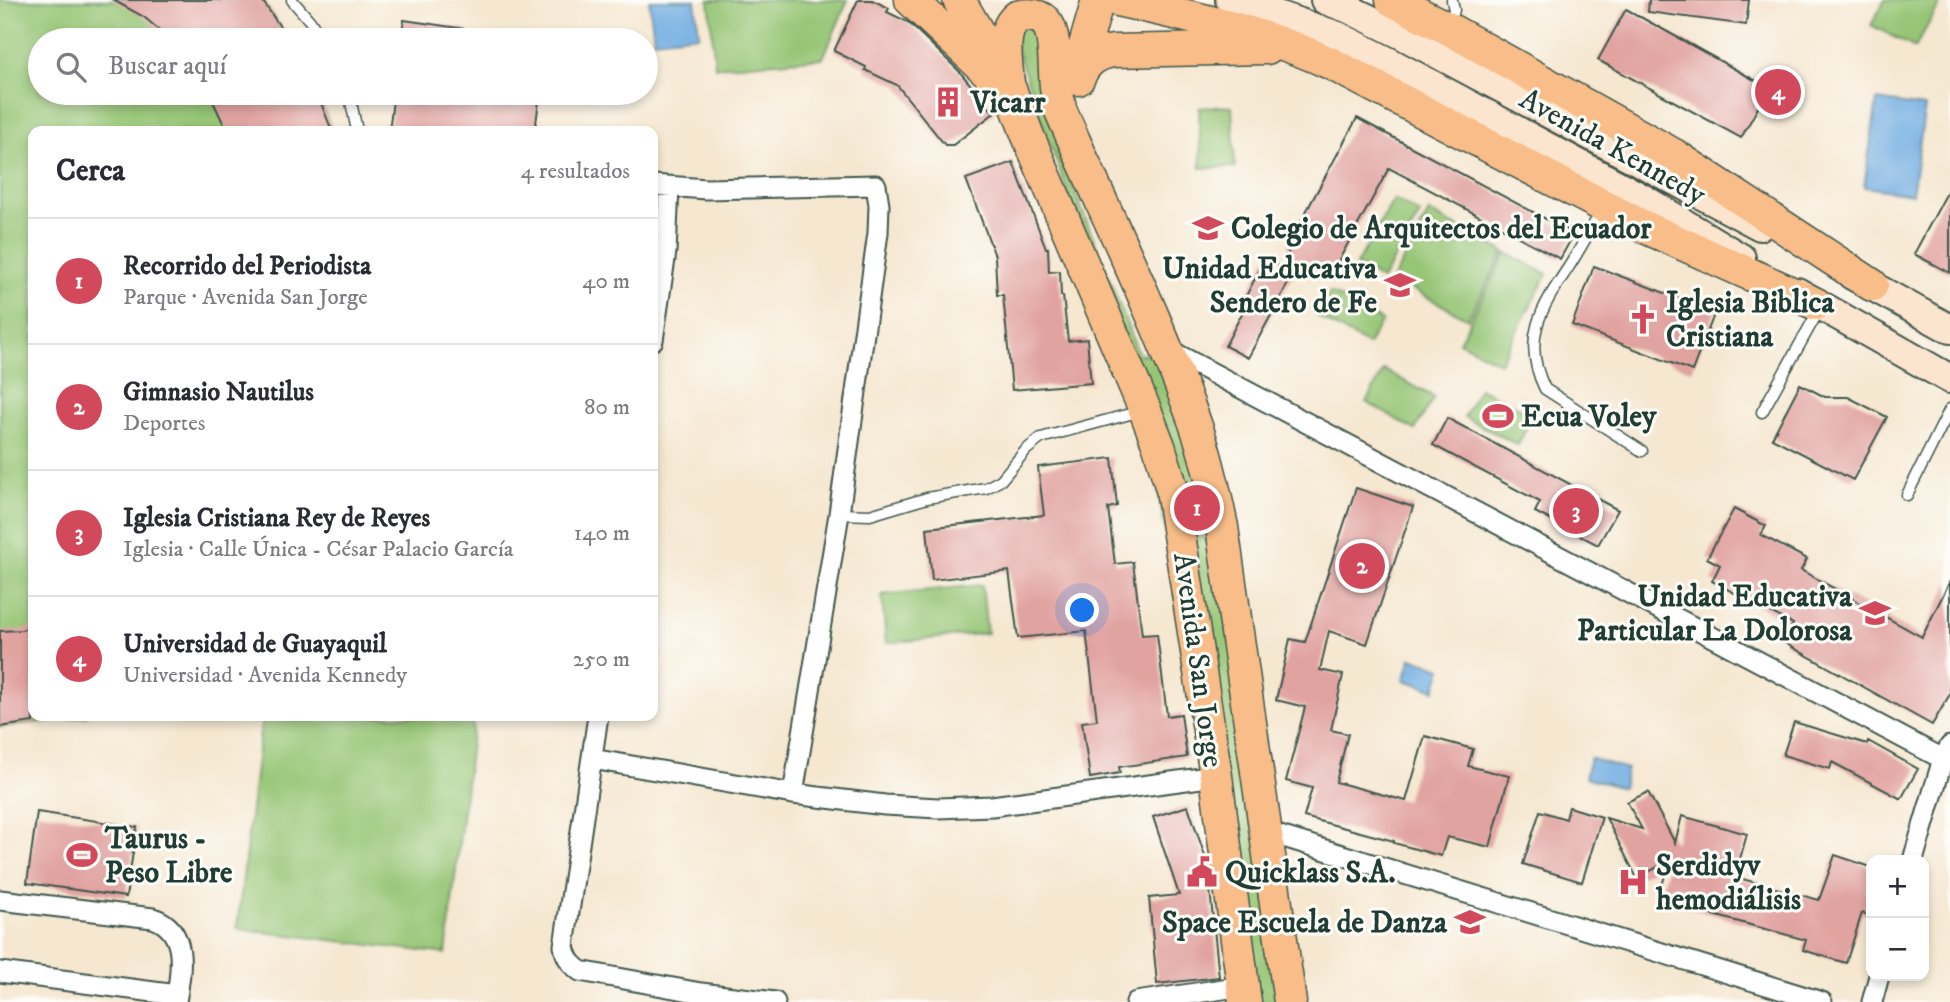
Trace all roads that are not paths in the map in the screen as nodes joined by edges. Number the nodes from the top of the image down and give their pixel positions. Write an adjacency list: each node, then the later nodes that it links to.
1 (292, 0): 12 (lane)
2 (911, 0): 15 (main road)
3 (959, 0): 15 (main road)
4 (1098, 0): 14 (main road)
5 (1117, 0): 11 (main road)
6 (1169, 0): 11 (main road)
7 (1230, 0): 22 (main road, Avenida Kennedy)
8 (1325, 0): 21 (main road, Avenida Kennedy)
9 (1392, 0): 10 (main road)
10 (1450, 14): 21 (main road)
11 (1199, 19): 13 (main road)
12 (314, 28)
13 (1330, 63): 14 (main road); 20 (main road)
14 (1078, 79): 18 (main road)
15 (1011, 90): 18 (main road, Avenida San Jorge); 28 (main road, Avenida San Jorge)
16 (352, 105): 17 (lane)
17 (356, 126)
18 (1087, 170): 25 (main road, Avenida San Jorge)
19 (661, 186): 23 (street); 32 (street)
20 (1604, 205): 22 (main road); 30 (lane)
21 (1872, 285): 24 (main road, Avenida Kennedy)
22 (1819, 305): 26 (main road, Avenida Kennedy); 29 (lane)
23 (658, 306)
24 (1950, 329)
25 (1166, 349): 34 (street); 38 (main road, Avenida San Jorge)
26 (1950, 379)
27 (1950, 409): 31 (lane)
28 (1144, 410): 32 (lane); 36 (main road, Avenida San Jorge)
29 (1762, 412)
30 (1642, 451)
31 (1907, 495)
32 (839, 514): 37 (street)
33 (597, 721): 35 (street)
34 (1947, 752): 39 (street)
35 (592, 759): 37 (street); 45 (street)
36 (1216, 776): 37 (street); 43 (main road, Avenida San Jorge)
37 (793, 794)
38 (1267, 832): 47 (main road, Avenida San Jorge); 48 (street)
39 (1915, 855)
40 (0, 900): 44 (street)
41 (0, 972): 44 (street)
42 (1878, 981): 49 (street)
43 (1244, 994): 46 (street)
44 (177, 999)
45 (775, 1002)
46 (1136, 1002)
47 (1290, 1002)
48 (1822, 1002)
49 (1872, 1002)

